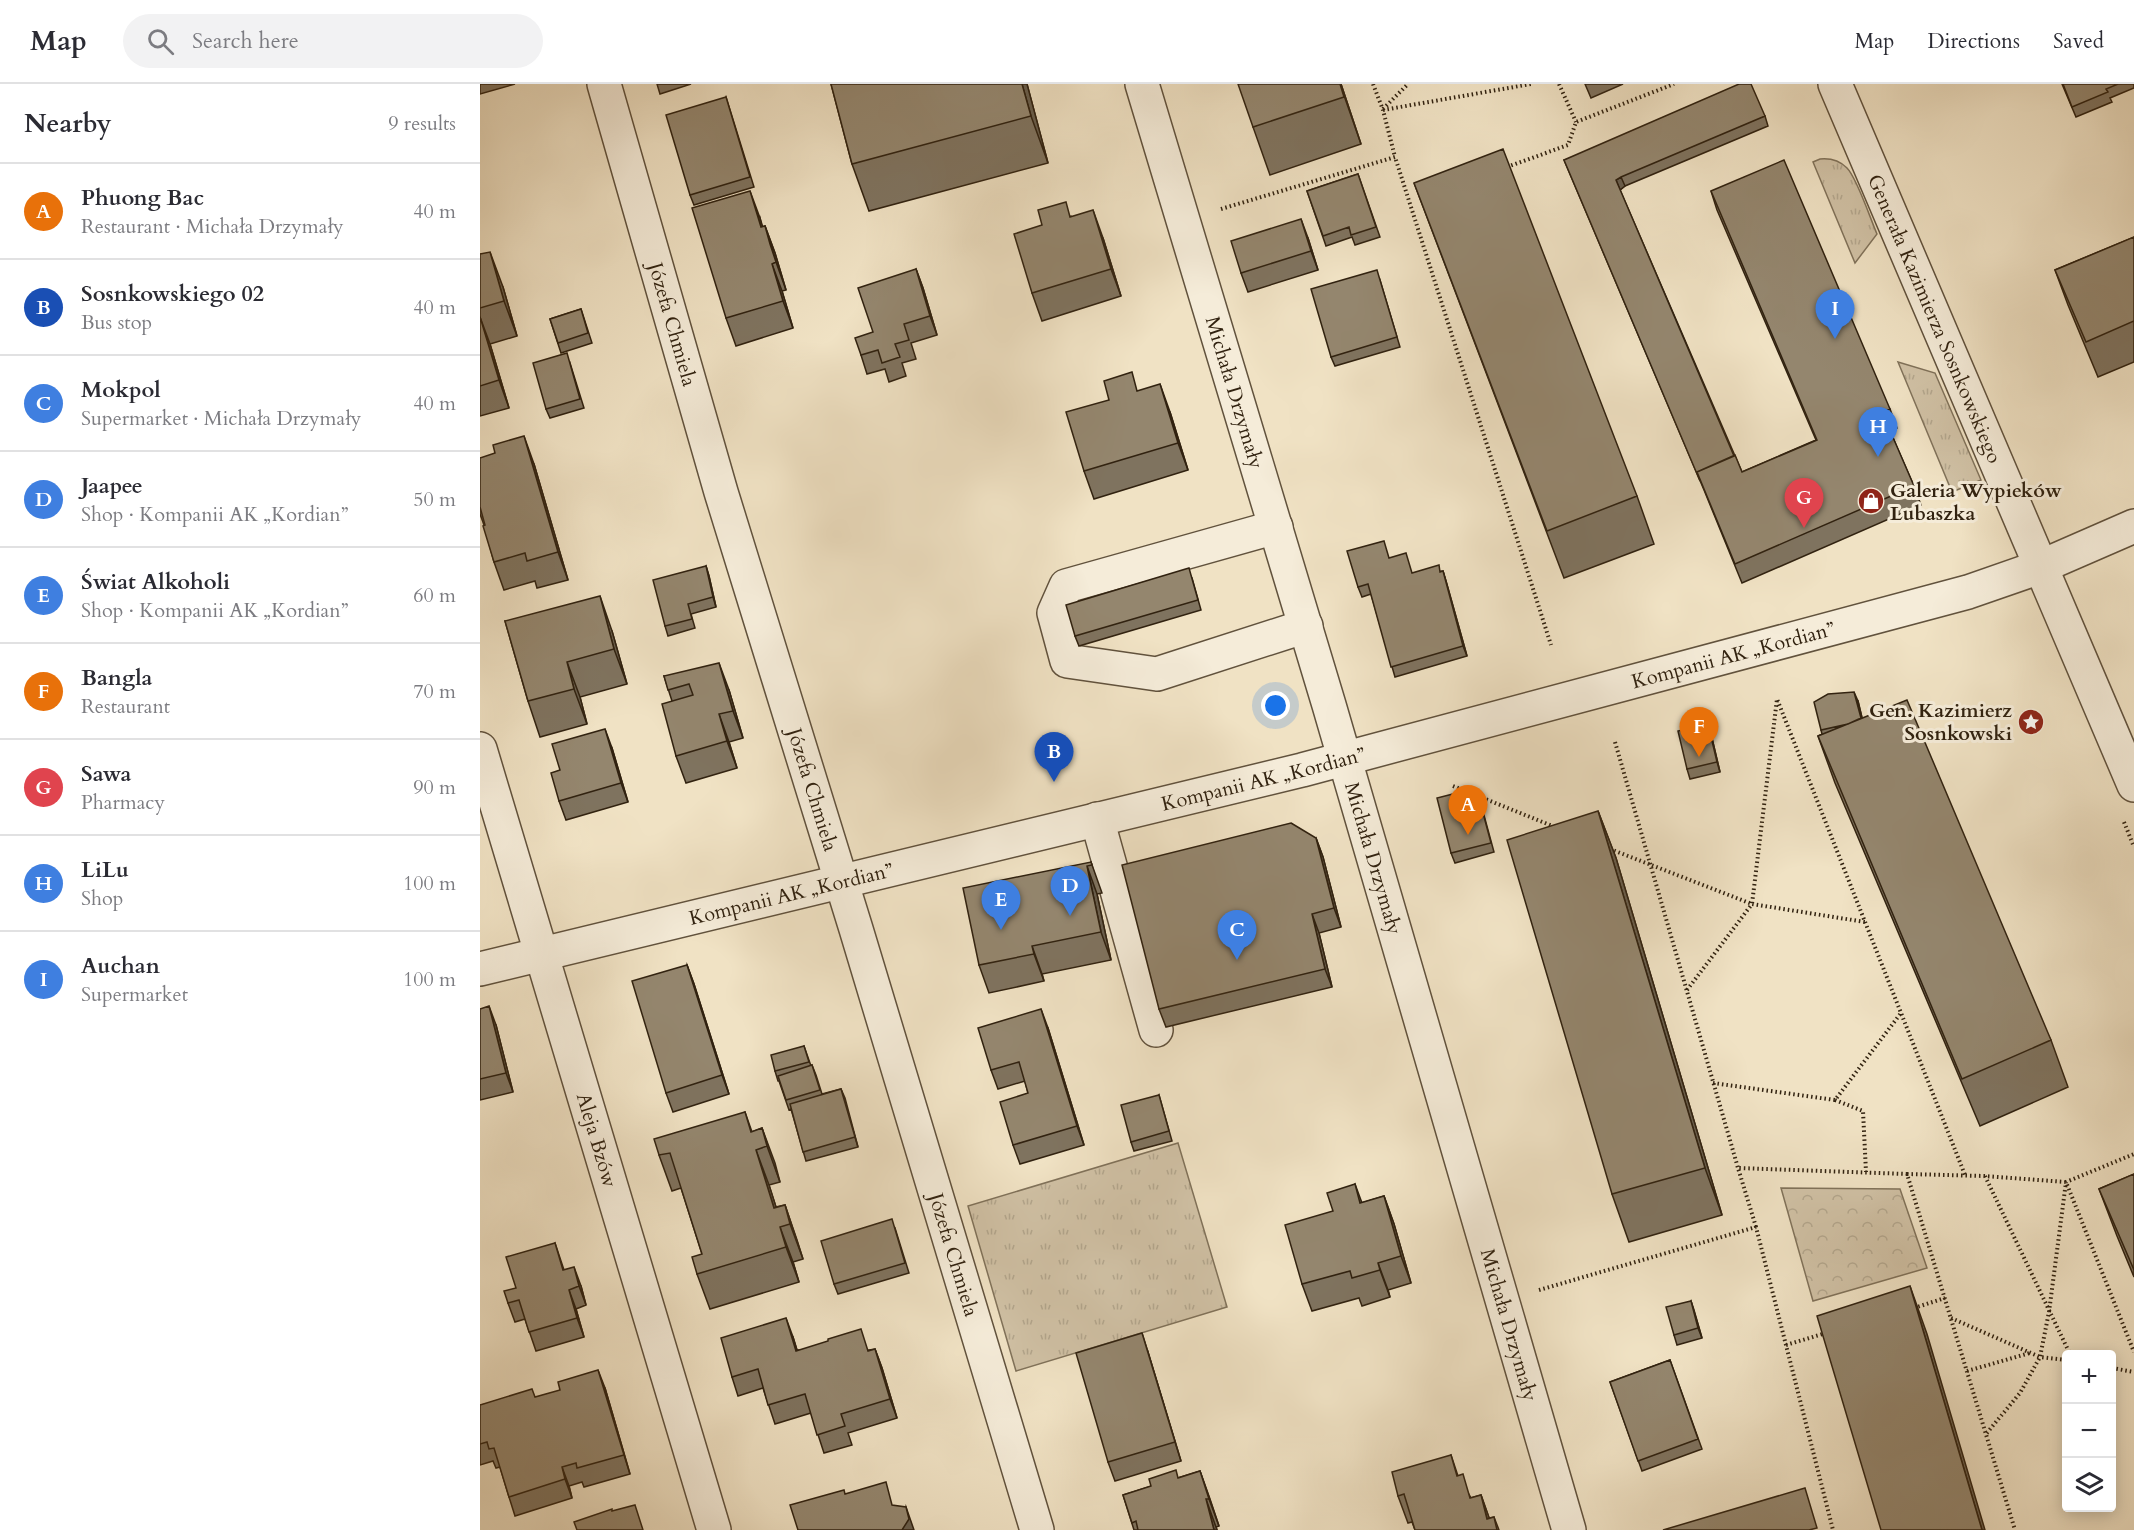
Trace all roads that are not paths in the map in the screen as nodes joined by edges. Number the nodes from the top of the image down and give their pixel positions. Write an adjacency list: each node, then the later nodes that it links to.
1 (604, 84): 12 (street, Józefa Chmiela)
2 (1142, 84): 5 (street, Michała Drzymały)
3 (1836, 84): 6 (street, Generała Kazimierza Sosnkowskiego)
4 (2134, 526): 6 (street, Kompanii AK „Kordian”)
5 (1276, 527): 7 (street, Michała Drzymały); 7 (street)
6 (2040, 567): 9 (street, Kompanii AK „Kordian”); 10 (street, Generała Kazimierza Sosnkowskiego)
7 (1306, 626): 9 (street, Michała Drzymały)
8 (480, 749): 13 (street, Aleja Bzów)
9 (1344, 759): 11 (street, Kompanii AK „Kordian”); 18 (street, Michała Drzymały)
10 (2134, 785)
11 (1097, 819): 12 (street, Kompanii AK „Kordian”); 15 (street)
12 (842, 881): 13 (street, Kompanii AK „Kordian”); 17 (street, Józefa Chmiela)
13 (540, 954): 14 (street, Kompanii AK „Kordian”); 16 (street, Aleja Bzów)
14 (480, 969)
15 (1156, 1030)
16 (714, 1530)
17 (1037, 1530)
18 (1569, 1530)

